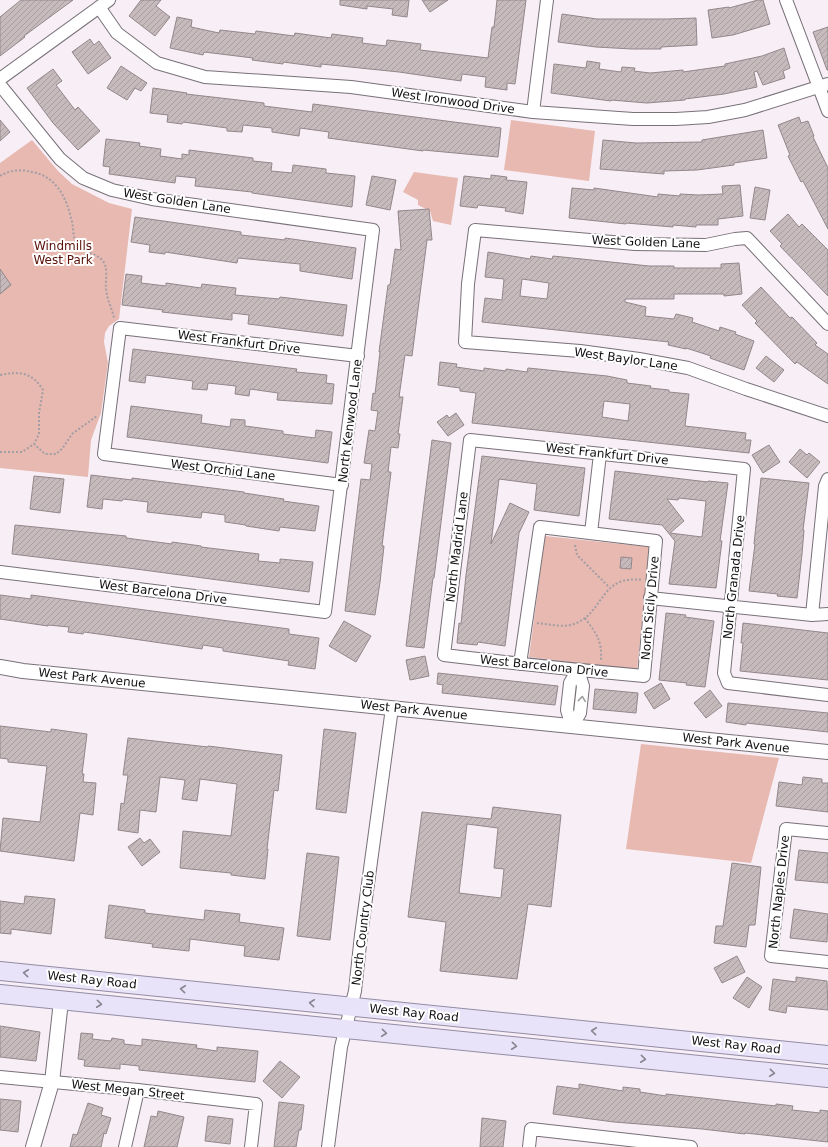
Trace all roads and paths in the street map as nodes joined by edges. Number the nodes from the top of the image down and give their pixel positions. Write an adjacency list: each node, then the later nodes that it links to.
1 (547, 0): 8 (street)
2 (786, 0): 6 (street)
3 (104, 4): 4 (street); 8 (street, West Ironwood Drive)
4 (0, 79)
5 (0, 85): 10 (street, West Golden Lane)
6 (823, 86): 7 (street); 8 (street, West Ironwood Drive)
7 (828, 111)
8 (533, 112)
9 (0, 176): 12 (path)
10 (373, 230): 14 (street, North Kenwood Lane)
11 (828, 324): 13 (street, West Golden Lane)
12 (120, 328): 14 (street, West Frankfurt Drive); 16 (street)
13 (465, 342): 17 (street, West Baylor Lane)
14 (358, 356): 24 (street, North Kenwood Lane)
15 (0, 375): 19 (path)
16 (109, 411): 19 (path); 24 (street, West Orchid Lane)
17 (828, 416)
18 (470, 440): 21 (street, West Frankfurt Drive); 37 (street, North Madrid Lane)
19 (34, 444): 20 (path)
20 (0, 452)
21 (600, 454): 22 (street, West Frankfurt Drive); 25 (street)
22 (744, 469): 31 (street, North Granada Drive)
23 (828, 479): 33 (street)
24 (342, 485): 32 (street, North Kenwood Lane)
25 (591, 533): 28 (street, North Sicily Drive); 36 (street)
26 (575, 545): 29 (path)
27 (0, 572): 32 (street, West Barcelona Drive)
28 (653, 582): 29 (path); 30 (street, North Sicily Drive)
29 (610, 588): 35 (path)
30 (650, 598): 31 (street); 42 (street, North Sicily Drive)
31 (731, 606): 33 (street); 43 (street, North Granada Drive)
32 (325, 612)
33 (812, 614): 34 (street)
34 (828, 614)
35 (585, 618): 36 (path); 38 (path)
36 (526, 622): 39 (street)
37 (444, 655): 39 (street, West Barcelona Drive)
38 (601, 661)
39 (520, 664): 41 (street, West Barcelona Drive)
40 (0, 667): 44 (street, West Park Avenue)
41 (578, 670): 42 (street, West Barcelona Drive); 45 (street)
42 (644, 676)
43 (828, 695)
44 (392, 708): 45 (street, West Park Avenue); 52 (street, North Country Club)
45 (572, 727): 46 (street, West Park Avenue)
46 (828, 752)
47 (828, 833): 48 (street, North Naples Drive)
48 (828, 962)
49 (0, 971): 52 (main road, West Ray Road, one-way to 49)
50 (0, 994): 51 (main road, West Ray Road)
51 (61, 1001): 53 (main road, West Ray Road, one-way to 53); 57 (street)
52 (351, 1006): 53 (street, North Country Club); 54 (main road, West Ray Road, one-way to 52)
53 (346, 1029): 56 (main road, West Ray Road, one-way to 56); 63 (street, North Country Club)
54 (828, 1055)
55 (0, 1077): 57 (street, West Megan Street)
56 (828, 1078)
57 (52, 1082): 58 (street, West Megan Street); 60 (street)
58 (138, 1090): 61 (street); 62 (street, West Megan Street)
59 (652, 1145): 64 (street); 65 (street)
60 (33, 1147)
61 (125, 1147)
62 (251, 1147)
63 (328, 1147)
64 (529, 1147)
65 (691, 1147)

